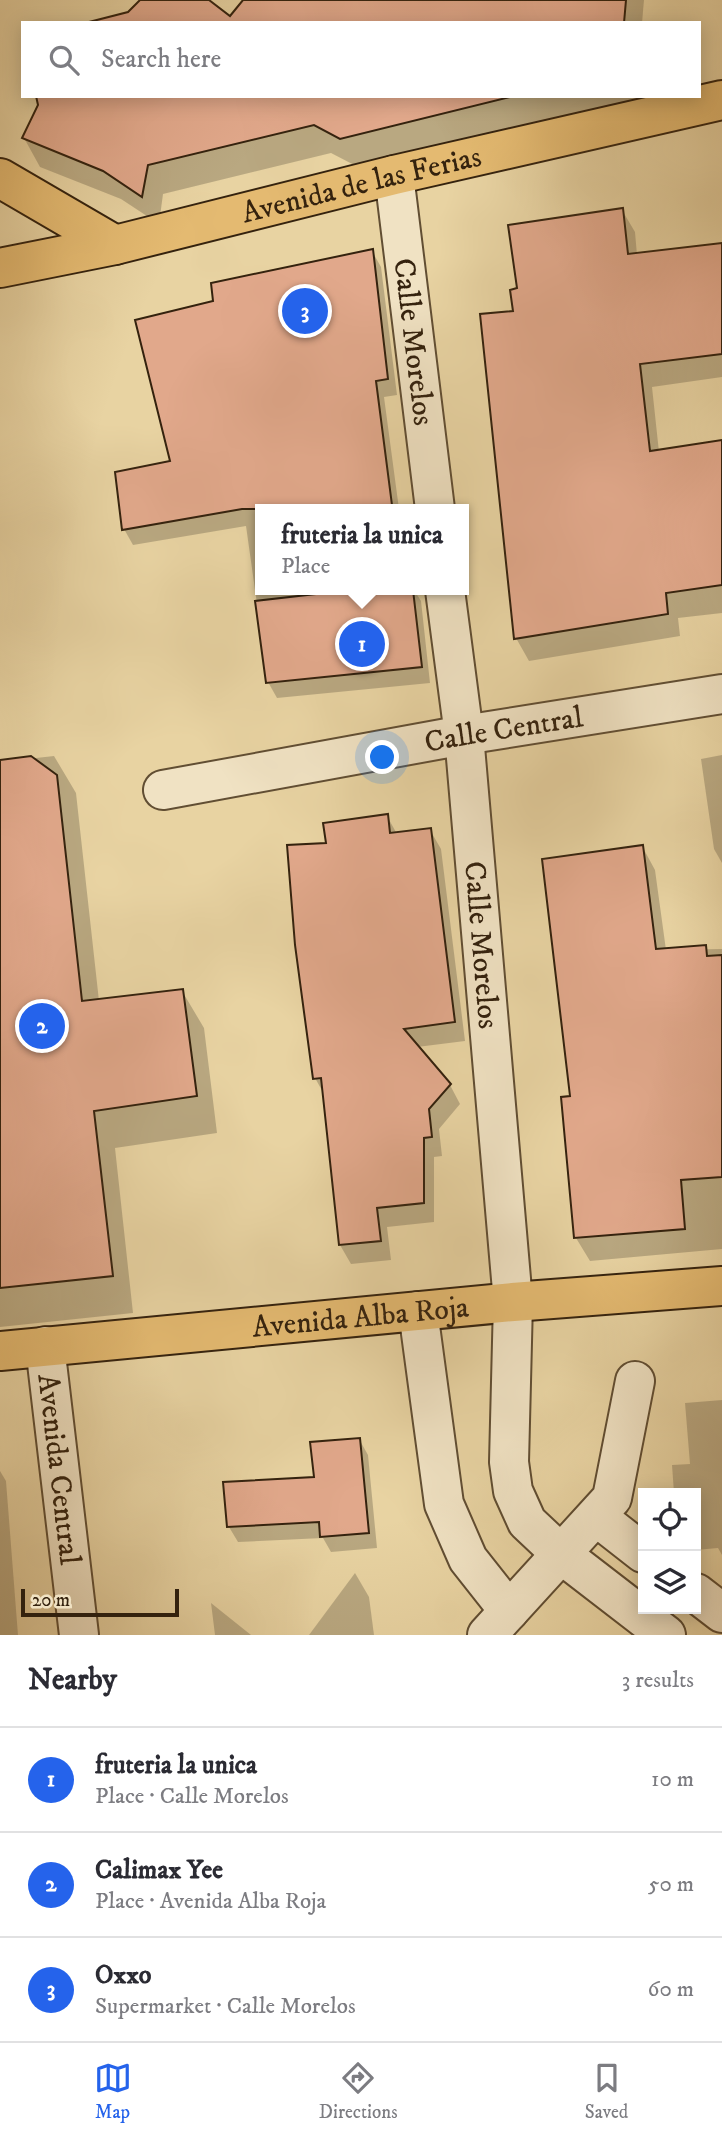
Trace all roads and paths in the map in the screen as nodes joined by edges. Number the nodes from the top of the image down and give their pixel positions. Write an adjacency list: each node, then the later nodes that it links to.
1 (722, 100): 2 (main road, Avenida de las Ferias)
2 (394, 175): 4 (main road, Avenida de las Ferias); 6 (street, Calle Morelos)
3 (0, 178): 4 (main road)
4 (116, 245): 5 (main road, Avenida de las Ferias)
5 (0, 268)
6 (434, 504)
7 (446, 595): 9 (street, Calle Morelos)
8 (722, 694): 9 (street, Calle Central)
9 (464, 735): 10 (street, Calle Central); 12 (street, Calle Morelos)
10 (163, 790)
11 (722, 1286): 12 (main road, Avenida Alba Roja)
12 (513, 1301): 13 (main road, Avenida Alba Roja); 19 (street, Calle Morelos)
13 (418, 1311): 14 (main road, Avenida Alba Roja); 22 (street)
14 (45, 1346): 15 (main road, Avenida Alba Roja); 23 (street, Avenida Central)
15 (0, 1351)
16 (635, 1381): 17 (street)
17 (597, 1517): 18 (street); 19 (street)
18 (640, 1551)
19 (561, 1554): 22 (street); 24 (street, Calle Morelos)
20 (701, 1597): 21 (street)
21 (722, 1613)
22 (498, 1623)
23 (79, 1635)
24 (666, 1635)

